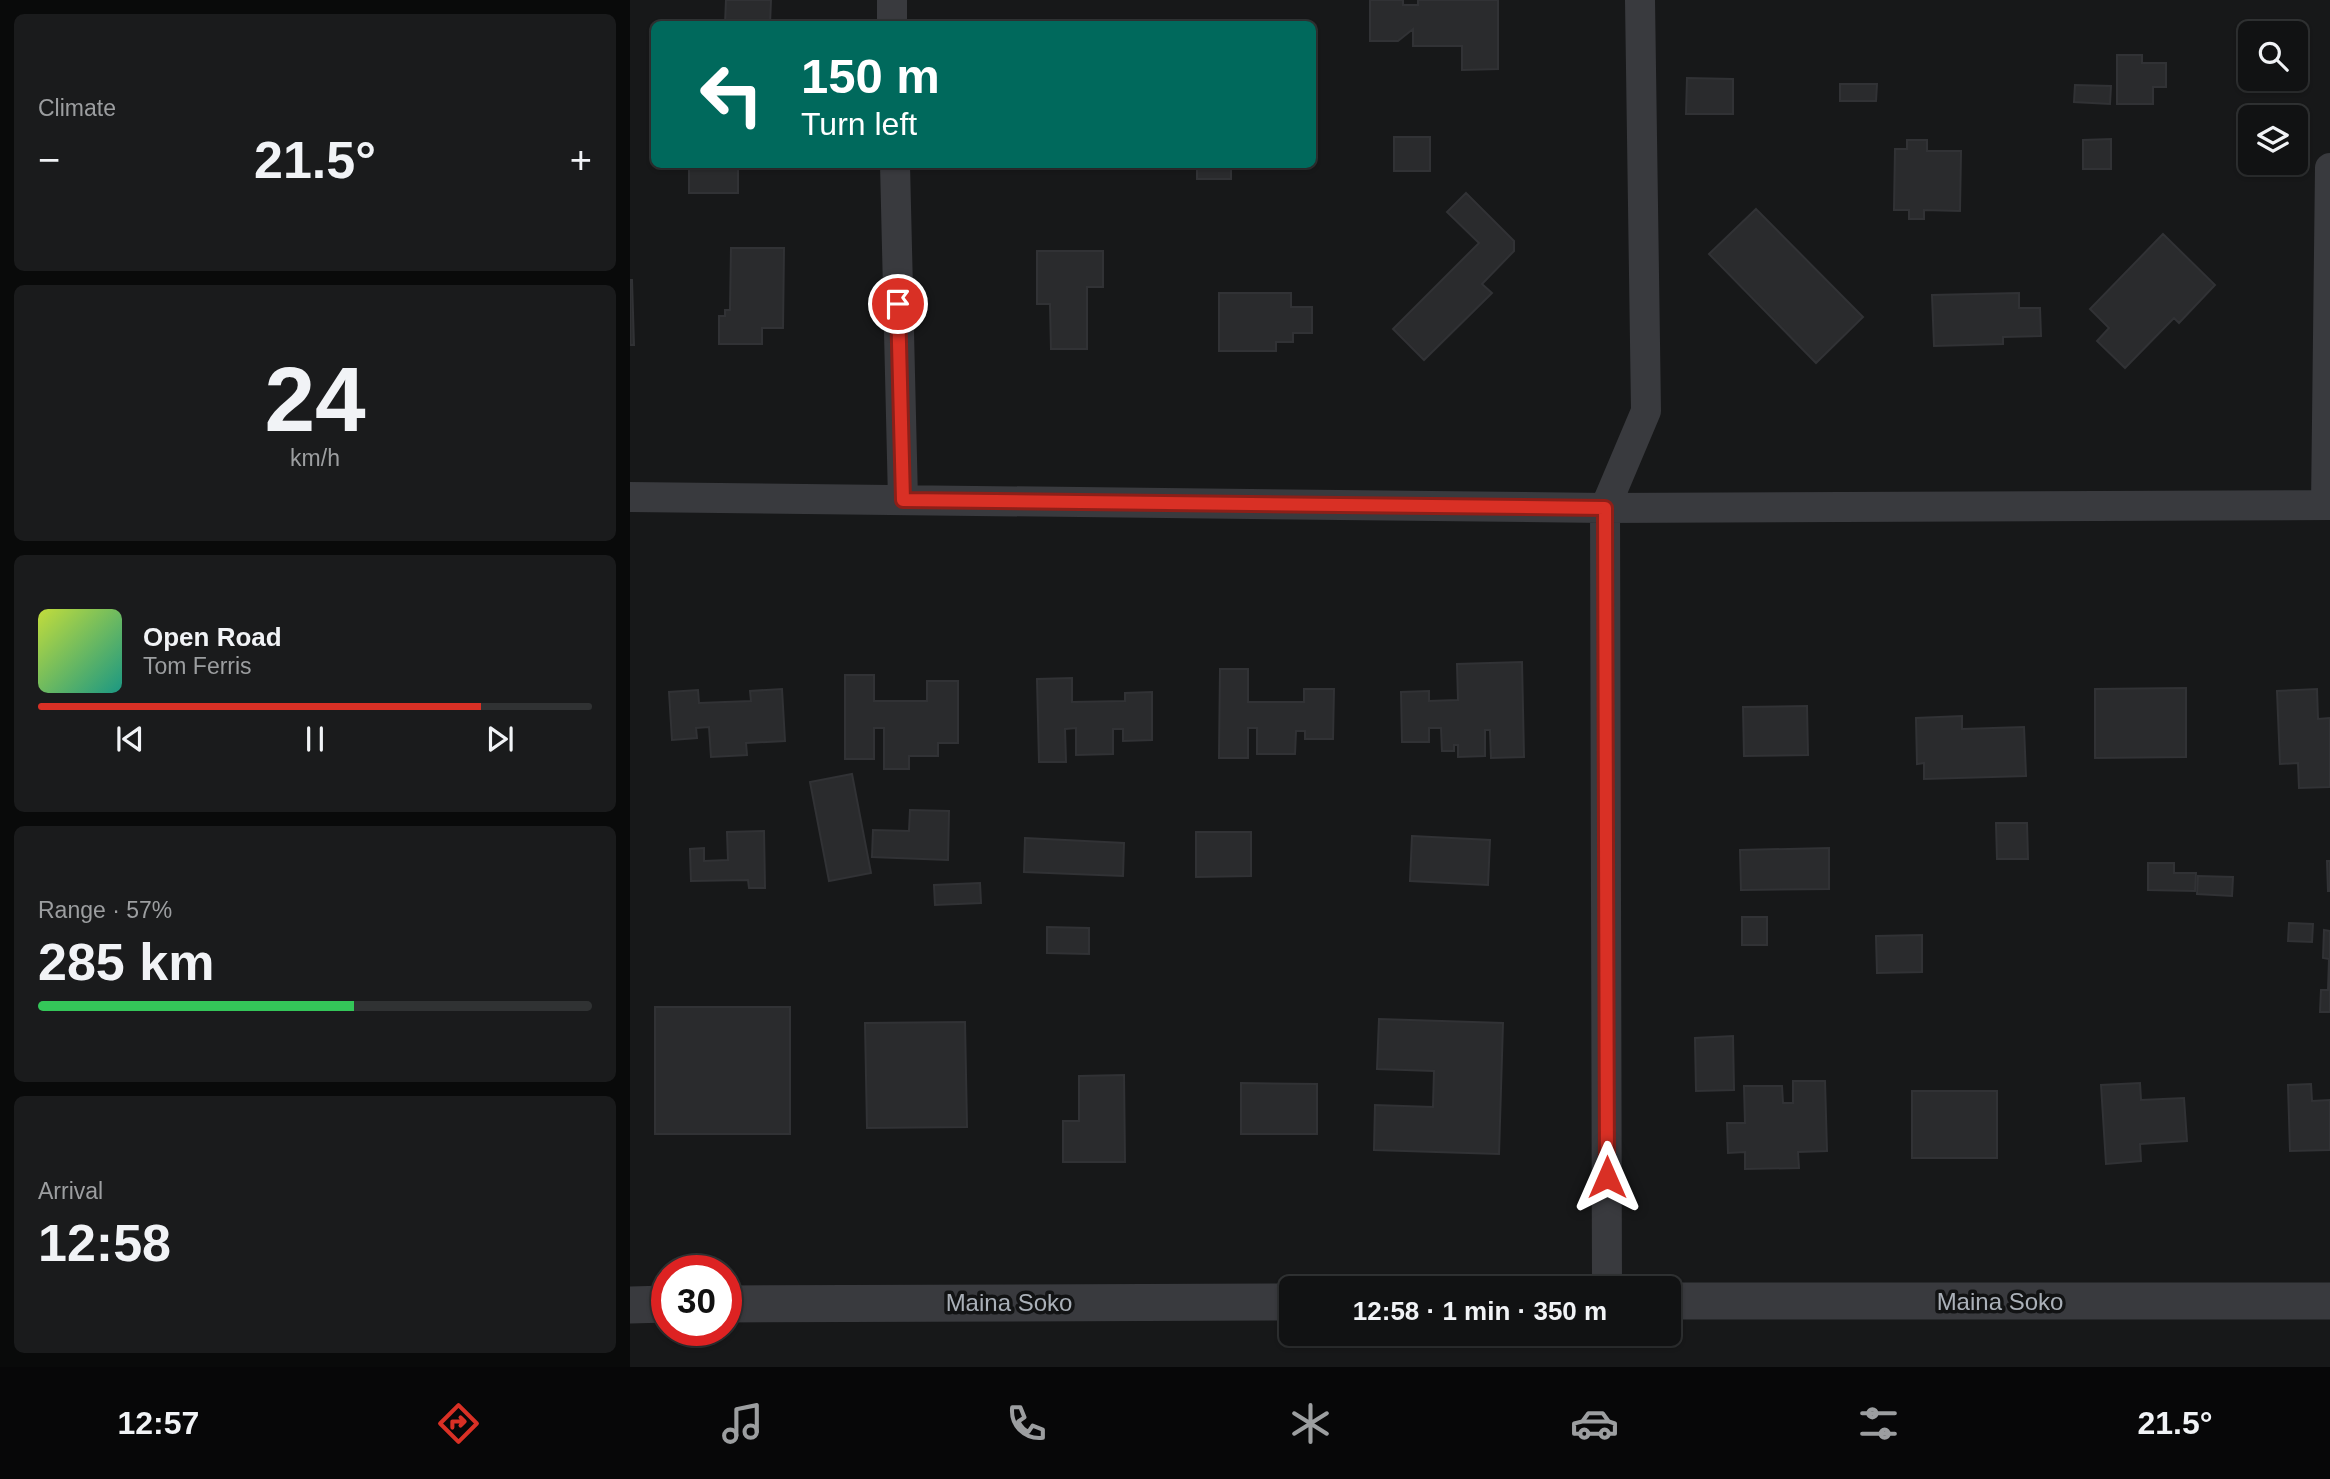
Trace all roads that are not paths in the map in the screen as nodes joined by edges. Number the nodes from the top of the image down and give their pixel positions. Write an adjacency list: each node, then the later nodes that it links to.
1 (892, 0): 3 (street)
2 (1640, 0): 9 (street)
3 (892, 21)
4 (895, 168): 7 (street)
5 (2330, 168): 8 (street)
6 (630, 497): 7 (street)
7 (903, 500): 9 (street)
8 (2328, 505): 9 (street)
9 (1605, 508): 10 (street)
10 (1607, 1276)
11 (1681, 1301): 12 (street, Maina Soko)
12 (2330, 1301)
13 (1279, 1302): 15 (street, Maina Soko)
14 (651, 1304): 16 (street)
15 (742, 1304)
16 (630, 1305)

